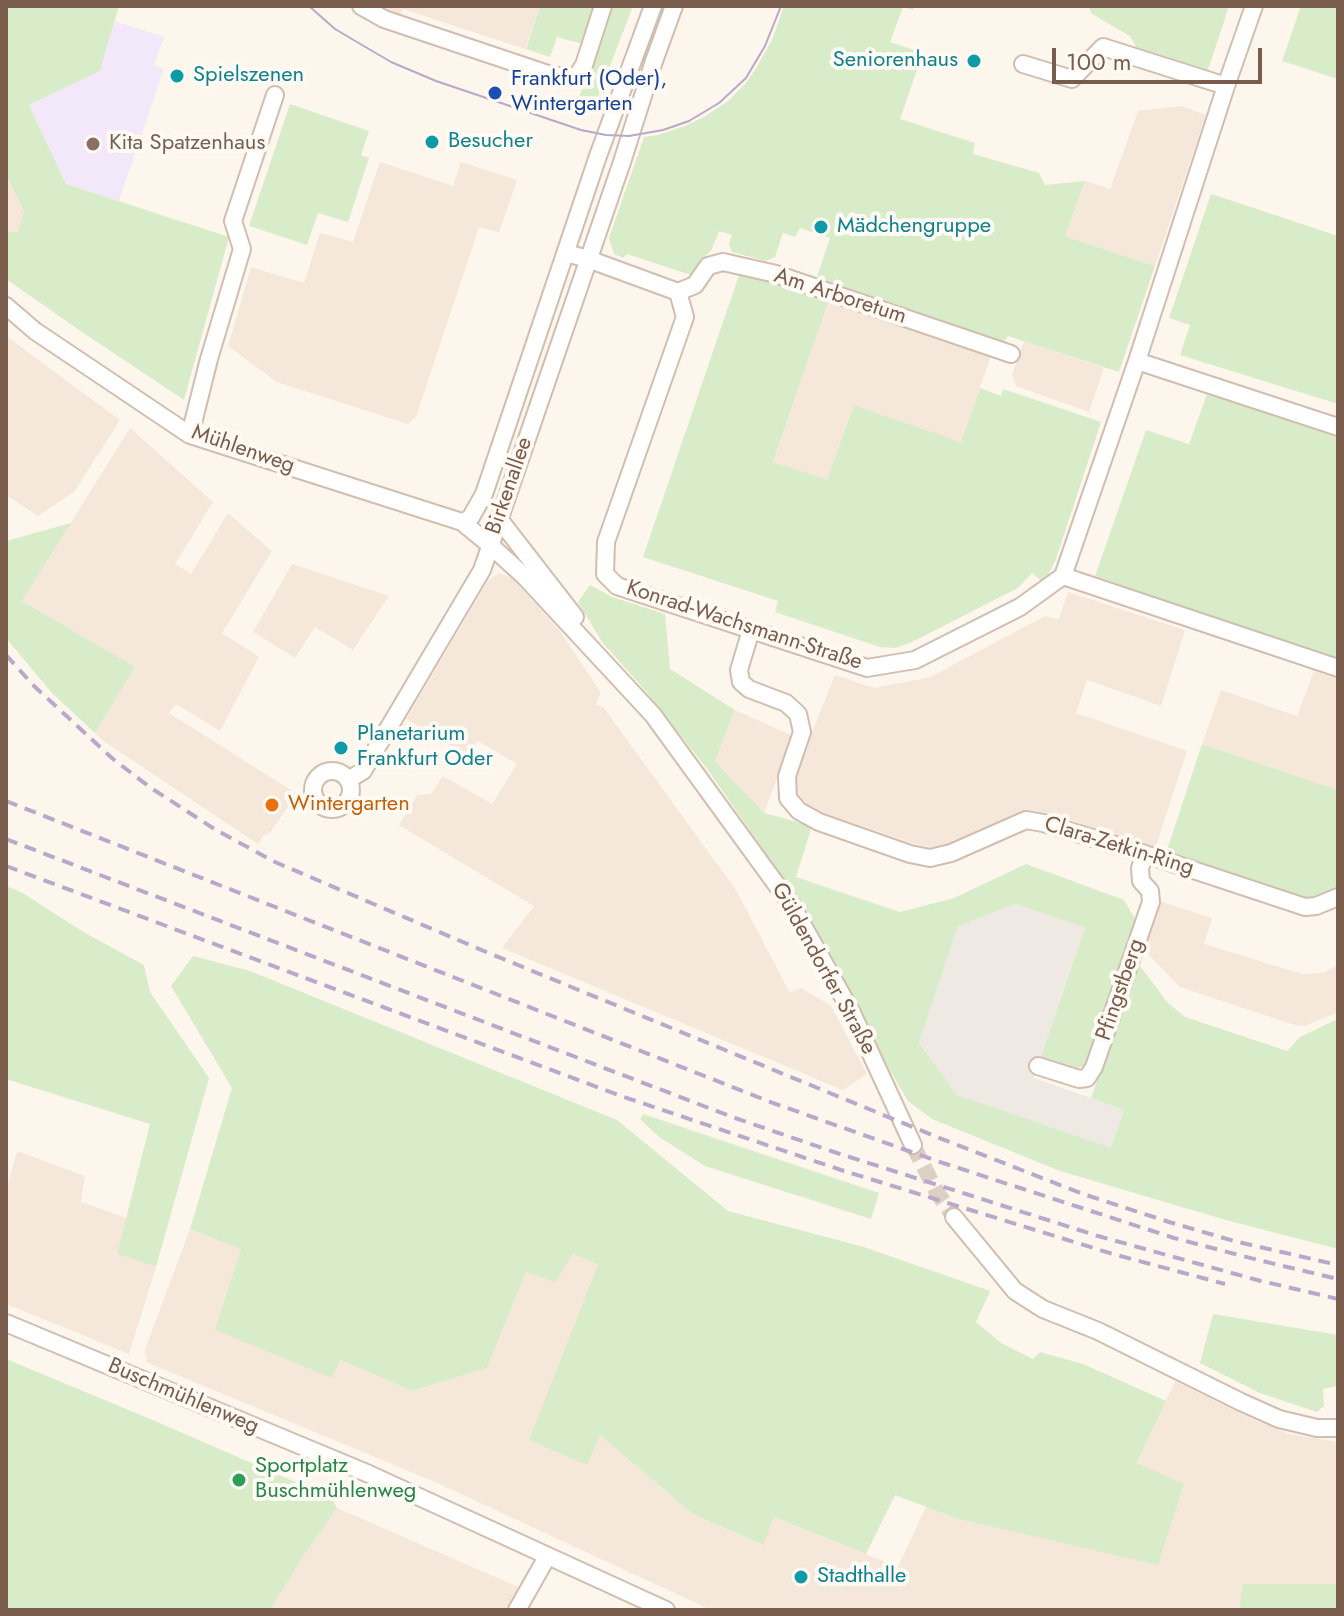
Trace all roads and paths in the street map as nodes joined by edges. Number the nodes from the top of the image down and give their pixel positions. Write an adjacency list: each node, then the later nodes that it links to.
1 (361, 6): 2 (street)
2 (603, 6)
3 (653, 6): 9 (street, Birkenallee)
4 (674, 6): 10 (street, Birkenallee)
5 (1254, 6): 7 (street)
6 (1023, 64): 7 (street)
7 (1226, 86): 14 (street)
8 (275, 95): 16 (street)
9 (566, 253): 10 (street); 18 (street, Birkenallee)
10 (588, 259): 11 (street); 17 (street, Birkenallee)
11 (678, 292): 13 (street, Am Arboretum); 21 (street, Konrad-Wachsmann-Straße)
12 (6, 306): 16 (street, Mühlenweg)
13 (1011, 354)
14 (1137, 361): 15 (street); 20 (street)
15 (1338, 427)
16 (190, 435): 18 (street, Mühlenweg)
17 (499, 519): 19 (street, Birkenallee); 23 (street, Güldendorfer Straße)
18 (462, 522): 19 (street, Birkenallee)
19 (490, 545): 23 (street, Güldendorfer Straße); 24 (street)
20 (1063, 576): 21 (street, Konrad-Wachsmann-Straße); 22 (street)
21 (751, 630): 25 (street, Clara-Zetkin-Ring)
22 (1338, 668)
23 (629, 688): 28 (street, Güldendorfer Straße)
24 (348, 780)
25 (1145, 854): 26 (street, Clara-Zetkin-Ring); 27 (street, Pfingstberg)
26 (1338, 897)
27 (1038, 1066)
28 (913, 1145)
29 (954, 1217): 31 (street)
30 (6, 1323): 32 (street, Buschmühlenweg)
31 (1338, 1428)
32 (547, 1557): 33 (street); 34 (street, Buschmühlenweg)
33 (517, 1610)
34 (666, 1610)

